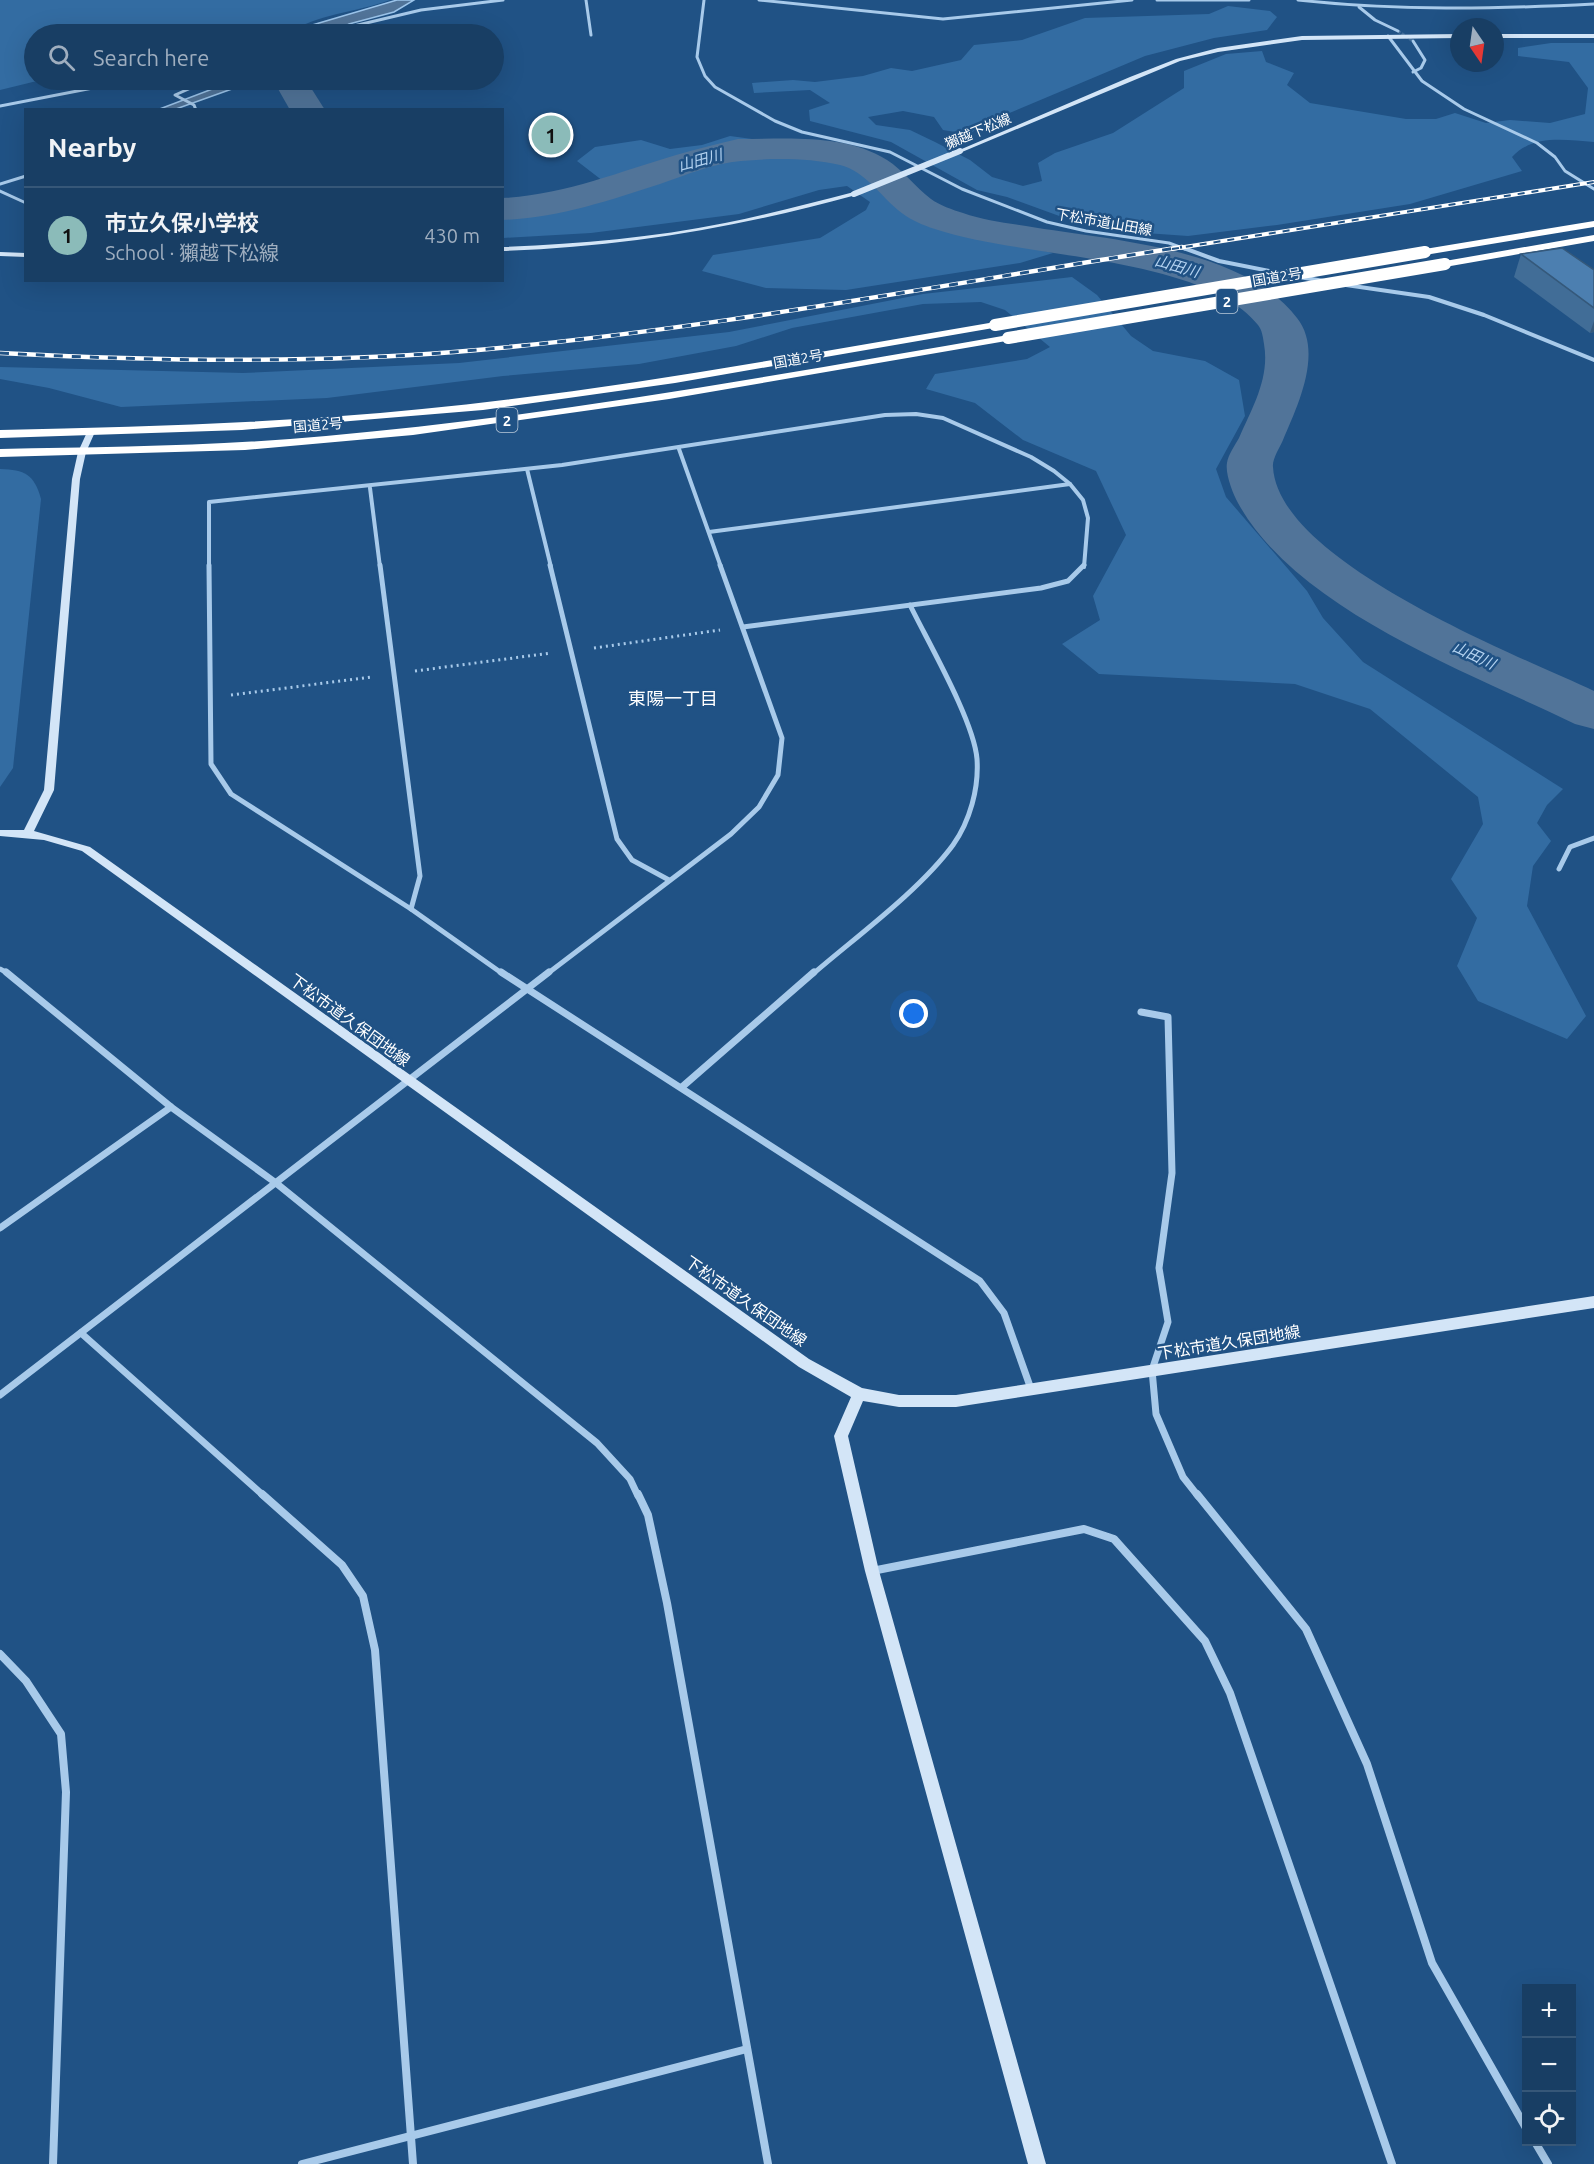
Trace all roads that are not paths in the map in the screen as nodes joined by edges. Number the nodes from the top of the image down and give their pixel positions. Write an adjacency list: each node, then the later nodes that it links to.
1 (503, 0): 11 (street)
2 (586, 0): 13 (street)
3 (704, 0): 34 (street, 下松市道山田線)
4 (759, 0): 5 (street)
5 (1132, 0)
6 (1157, 0): 7 (street)
7 (1249, 0)
8 (1298, 0): 10 (street)
9 (1594, 4): 10 (street)
10 (1359, 7): 12 (street)
11 (363, 24)
12 (1398, 31)
13 (591, 35)
14 (1388, 36): 15 (street, 獺越下松線); 19 (street); 31 (street, 獺越下松線, bridge)
15 (1450, 36)
16 (1504, 36): 17 (street)
17 (1594, 36)
18 (1413, 41): 19 (street)
19 (1413, 72): 26 (street)
20 (82, 90): 22 (street)
21 (184, 90): 23 (street)
22 (0, 106)
23 (195, 107)
24 (24, 177): 25 (street)
25 (0, 184)
26 (1594, 189)
27 (0, 191): 28 (street)
28 (24, 201)
29 (1594, 224): 35 (highway, 国道2号 / 2, bridge)
30 (1594, 238): 38 (highway, 国道2号 / 2, bridge)
31 (504, 249)
32 (0, 254): 33 (street)
33 (24, 255)
34 (1594, 360)
35 (91, 432): 36 (highway, 国道2号 / 2); 38 (street)
36 (0, 434)
37 (679, 449): 40 (street); 41 (street); 43 (street)
38 (82, 452): 39 (highway, 国道2号 / 2); 46 (street)
39 (0, 453)
40 (527, 469): 42 (street); 50 (street)
41 (1070, 484): 43 (street); 44 (street)
42 (370, 488): 51 (street); 51 (street)
43 (709, 532): 45 (street)
44 (910, 605): 45 (street); 56 (street)
45 (743, 627): 50 (street)
46 (28, 832): 47 (street, 下松市道久保団地線); 55 (street, 下松市道久保団地線)
47 (0, 833)
48 (1594, 838): 49 (street)
49 (1559, 869)
50 (669, 880): 53 (street)
51 (411, 909): 53 (street)
52 (0, 969): 57 (street)
53 (526, 990): 55 (street); 56 (street)
54 (1141, 1012): 62 (street)
55 (408, 1082): 58 (street); 64 (street, 下松市道久保団地線)
56 (682, 1087): 63 (street)
57 (171, 1107): 58 (street); 59 (street)
58 (276, 1183): 61 (street); 68 (street)
59 (0, 1228)
60 (1594, 1302): 62 (street, 下松市道久保団地線)
61 (81, 1333): 65 (street); 70 (street)
62 (1152, 1370): 63 (street, 下松市道久保団地線); 69 (street)
63 (1030, 1389): 64 (street, 下松市道久保団地線)
64 (859, 1394): 66 (street)
65 (0, 1395)
66 (872, 1571): 76 (street); 77 (street)
67 (0, 1654): 72 (street)
68 (747, 2049): 70 (street); 75 (street)
69 (1522, 2119)
70 (411, 2135): 73 (street); 74 (street)
71 (1537, 2146): 78 (street)
72 (53, 2164)
73 (302, 2164)
74 (413, 2164)
75 (768, 2164)
76 (1036, 2164)
77 (1392, 2164)
78 (1548, 2164)

